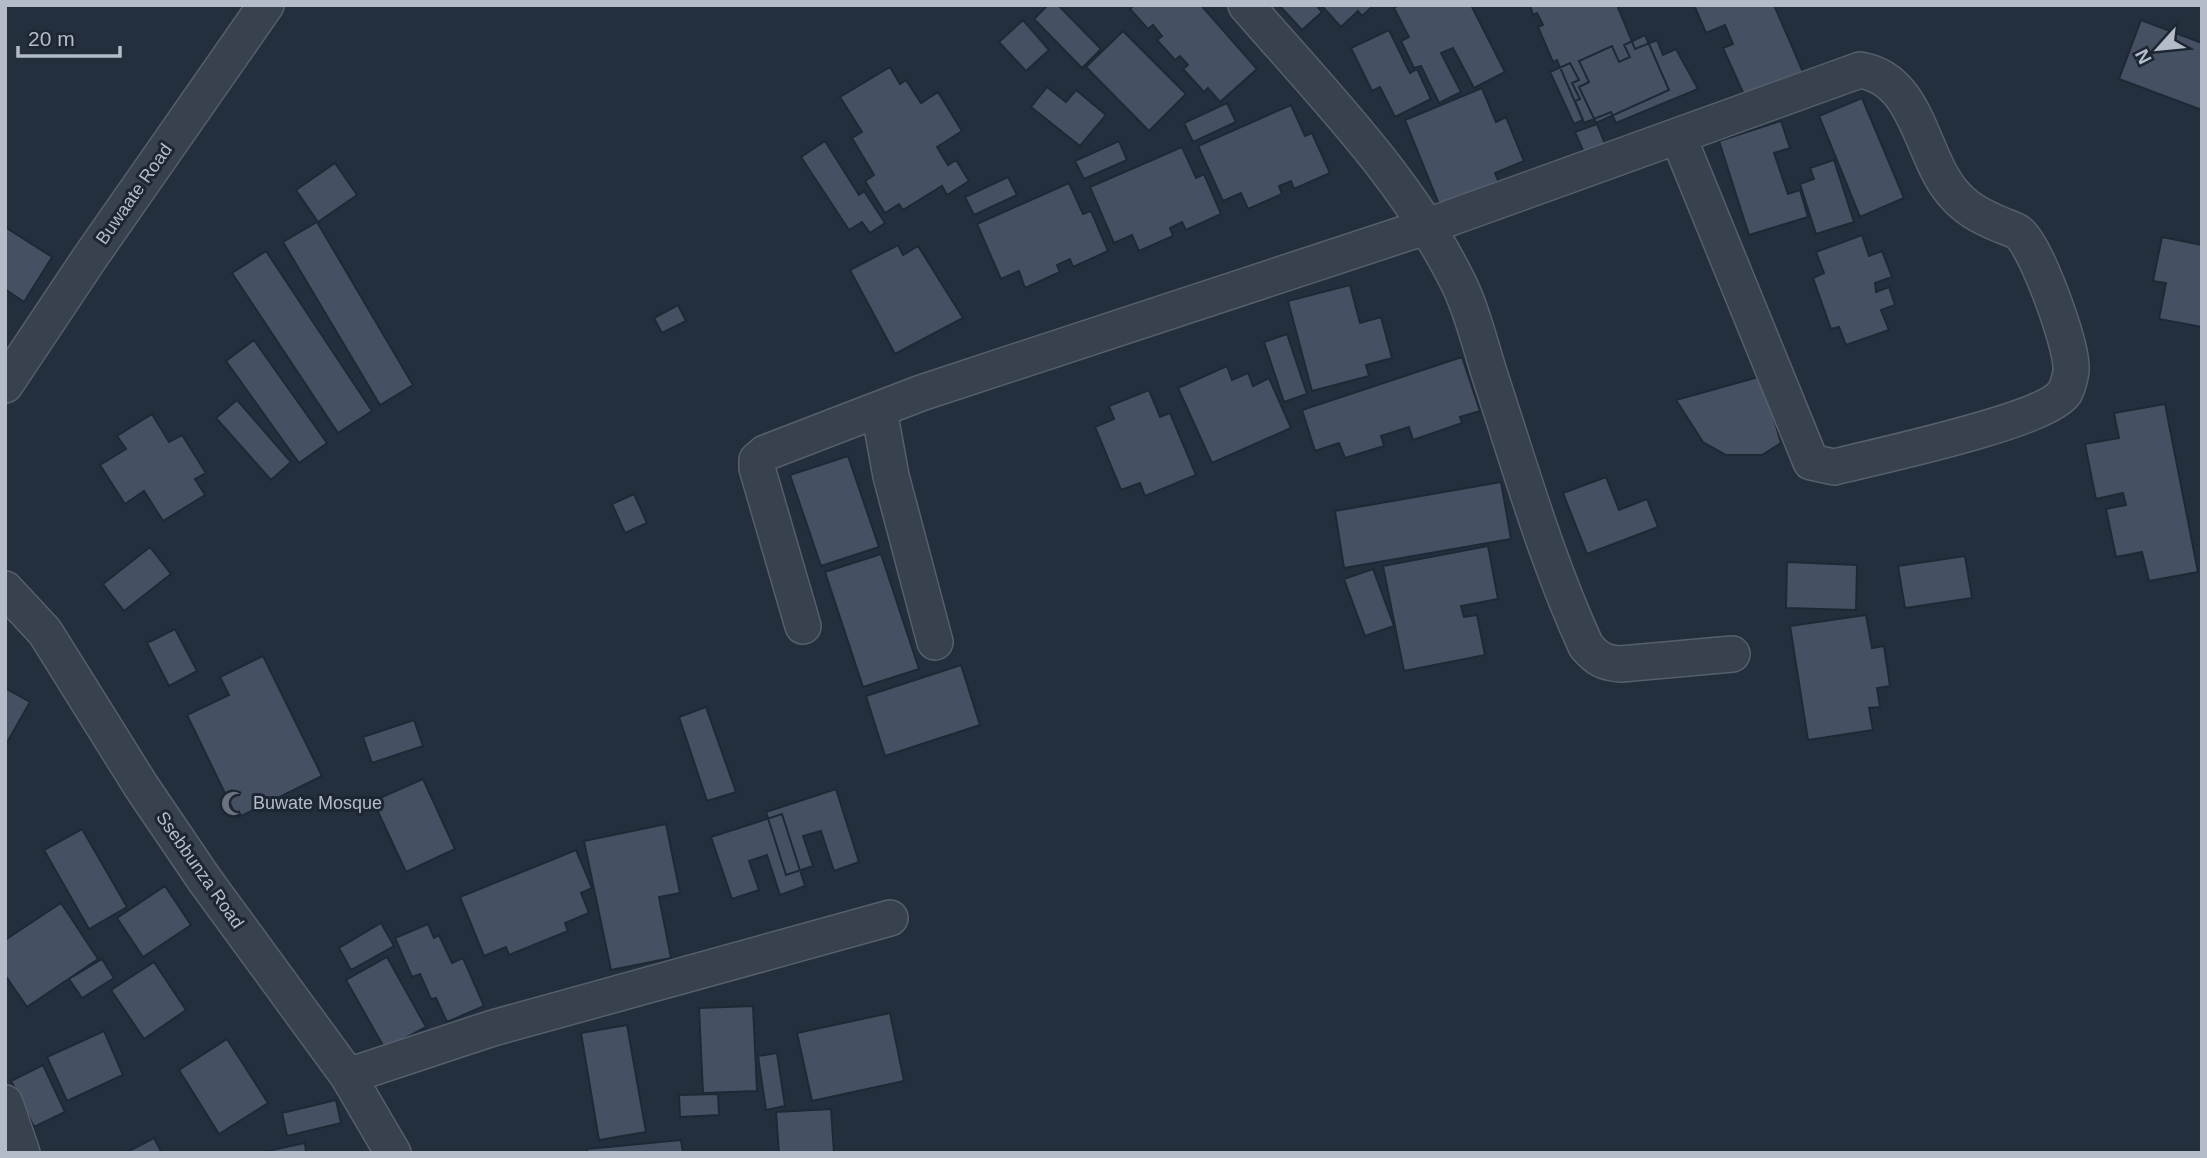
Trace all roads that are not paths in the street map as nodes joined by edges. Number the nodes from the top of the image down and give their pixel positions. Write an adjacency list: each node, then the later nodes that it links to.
1 (266, 5): 5 (street, Buwaate Road)
2 (1246, 5): 4 (street)
3 (1678, 136): 3 (street); 4 (street)
4 (1428, 226): 6 (street); 10 (street)
5 (5, 385)
6 (879, 410): 8 (street); 9 (street)
7 (5, 589): 12 (street, Ssebbunza Road)
8 (803, 626)
9 (935, 642)
10 (1732, 654)
11 (890, 918): 12 (street)
12 (348, 1076): 15 (street, Ssebbunza Road)
13 (5, 1103): 14 (street)
14 (22, 1153)
15 (393, 1153)

